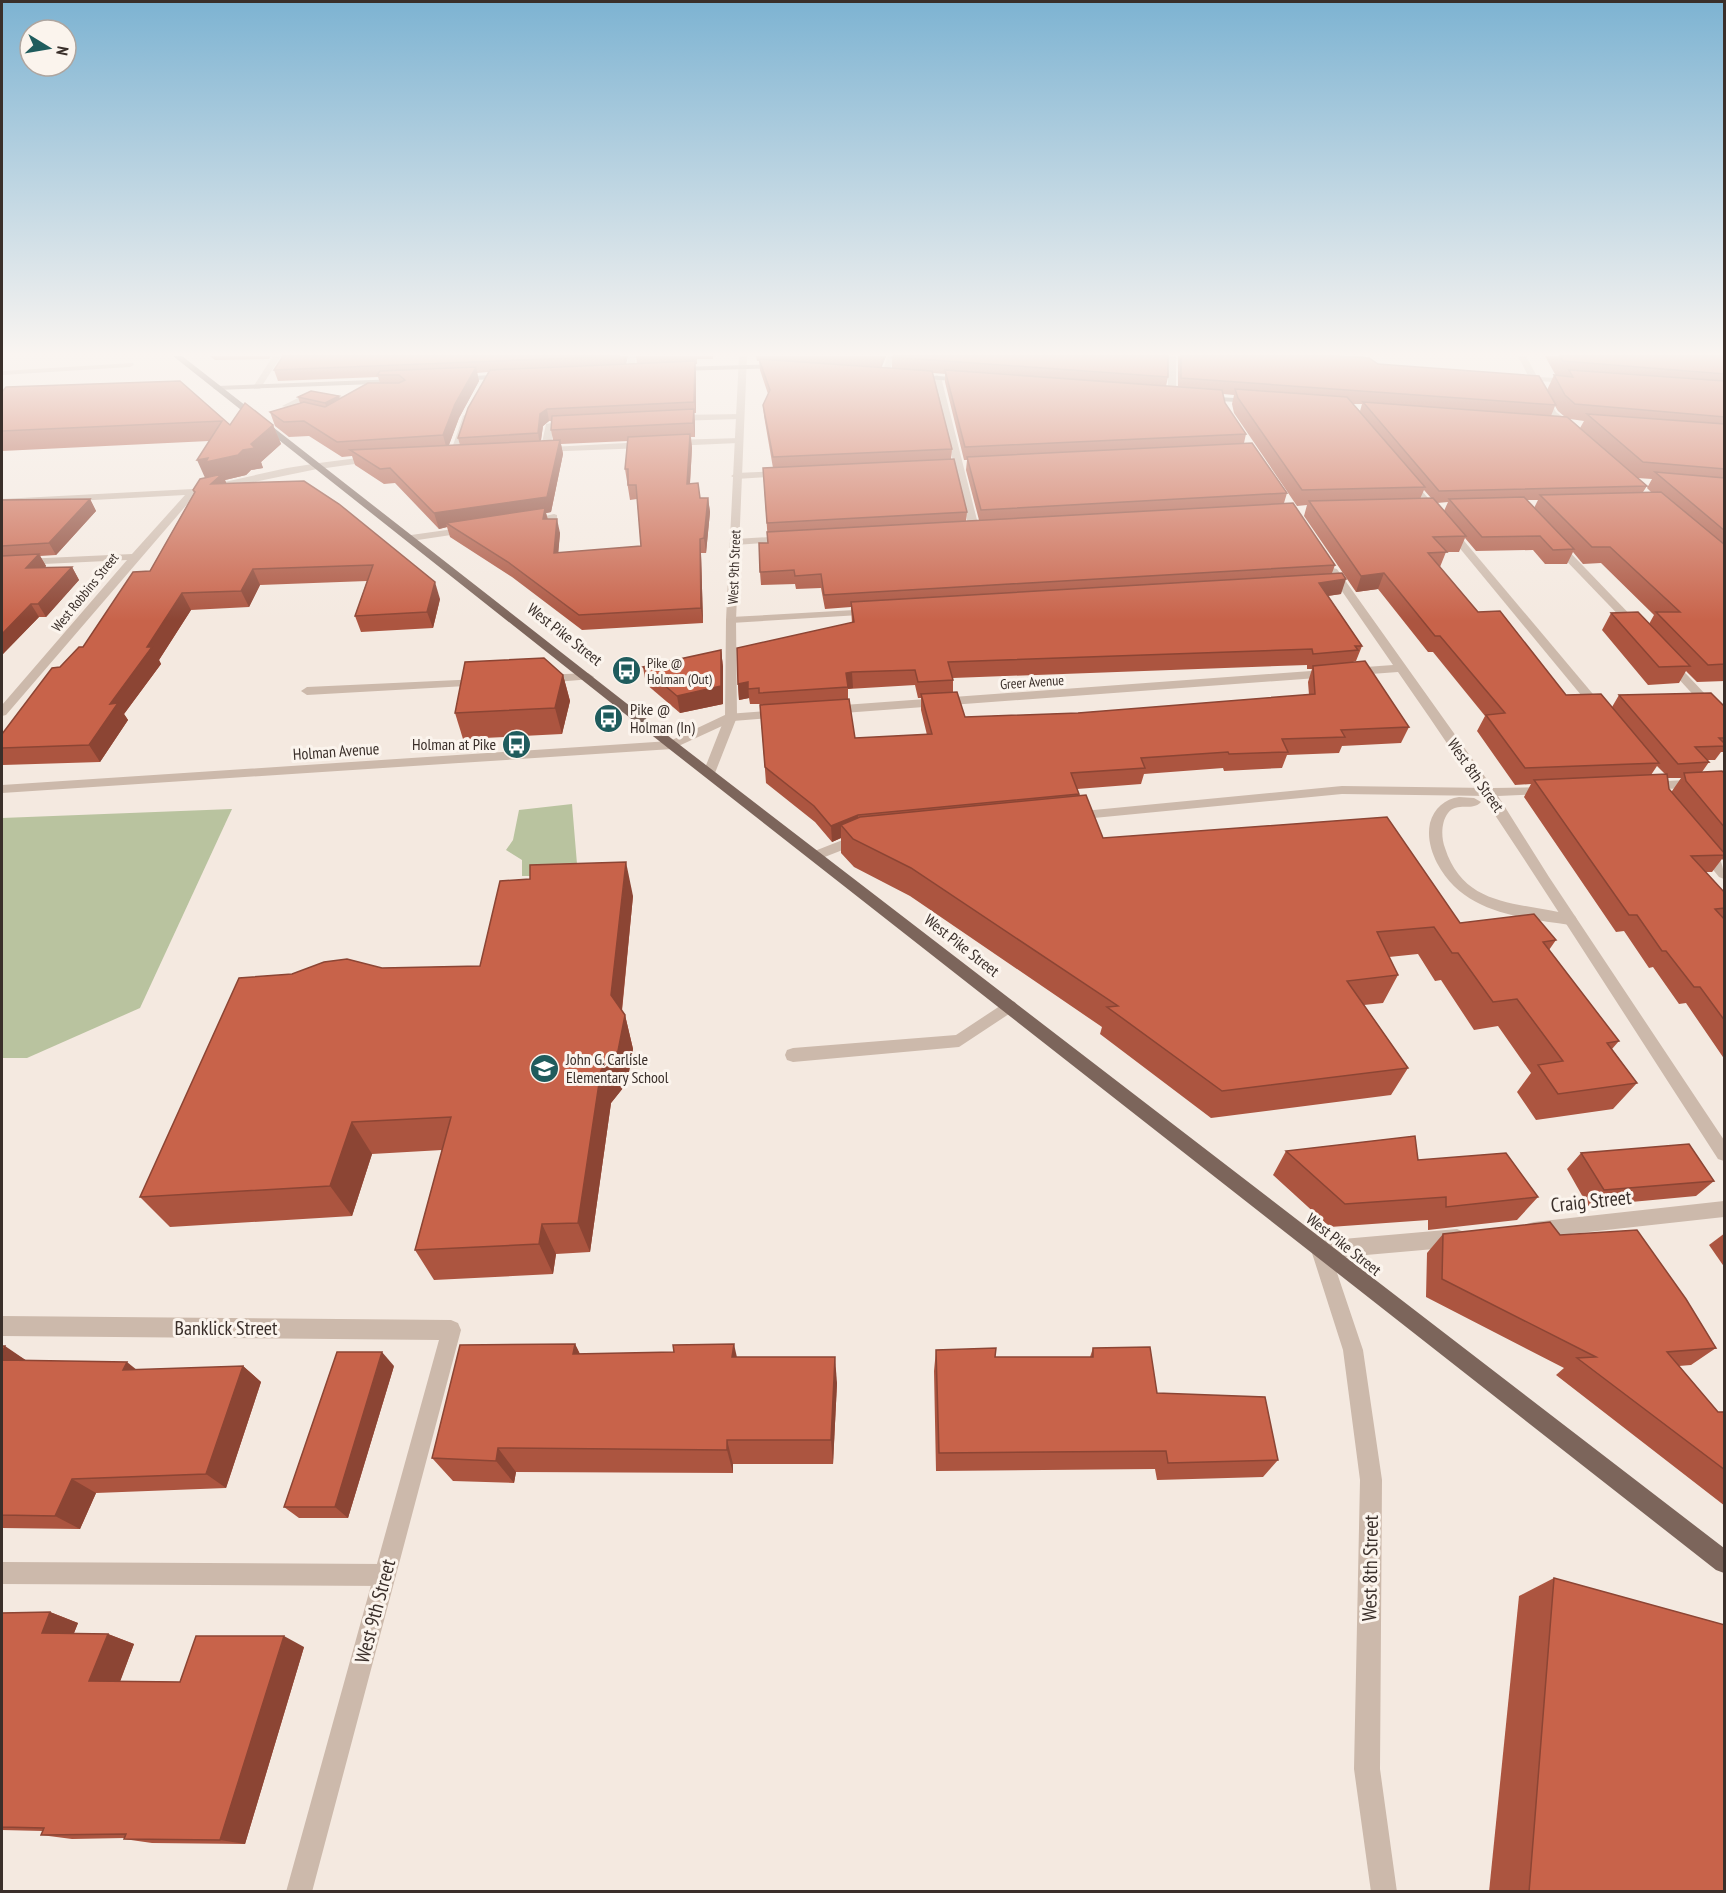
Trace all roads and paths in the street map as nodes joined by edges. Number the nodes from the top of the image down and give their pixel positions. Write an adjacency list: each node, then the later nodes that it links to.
1 (294, 444): 16 (main road, West Pike Street)
2 (456, 444): 11 (street)
3 (547, 444): 7 (street)
4 (655, 444): 7 (street)
5 (738, 444): 19 (street, West 9th Street)
6 (953, 444): 15 (street)
7 (546, 450): 8 (street)
8 (534, 451)
9 (464, 454): 11 (street)
10 (441, 455): 11 (street)
11 (452, 455)
12 (385, 458): 16 (street)
13 (970, 464): 15 (street)
14 (947, 465): 15 (street)
15 (958, 465): 25 (street)
16 (319, 466): 20 (street); 28 (main road, West Pike Street)
17 (795, 473): 19 (street)
18 (1404, 475): 48 (street)
19 (736, 476): 31 (street, West 9th Street)
20 (193, 492): 21 (street); 32 (street, West Robbins Street)
21 (2, 502)
22 (554, 517): 23 (street)
23 (521, 522)
24 (477, 528): 28 (street)
25 (974, 528): 26 (street); 27 (street)
26 (986, 528)
27 (963, 529)
28 (411, 538): 40 (main road, West Pike Street)
29 (795, 538): 31 (street)
30 (1552, 540): 37 (street)
31 (735, 542): 36 (street, West 9th Street)
32 (133, 557): 33 (street); 45 (street, West Robbins Street)
33 (2, 563)
34 (1328, 564): 39 (street, West 8th Street)
35 (885, 612): 36 (street)
36 (731, 620): 47 (street, West 9th Street)
37 (1641, 632)
38 (1664, 657): 49 (street)
39 (1399, 668): 44 (street, Greer Avenue); 57 (street, West 8th Street)
40 (588, 677): 41 (street); 50 (main road, West Pike Street)
41 (529, 680)
42 (494, 682): 43 (street)
43 (307, 691)
44 (818, 711)
45 (2, 712)
46 (795, 713): 47 (street)
47 (731, 717): 50 (street); 51 (street, West 9th Street)
48 (1609, 721)
49 (1725, 721)
50 (672, 745): 51 (main road, West Pike Street); 55 (street, Holman Avenue)
51 (709, 773): 62 (main road, West Pike Street)
52 (1659, 780): 53 (street); 54 (street); 58 (street)
53 (1725, 782)
54 (1628, 786)
55 (2, 789)
56 (1559, 789): 57 (street)
57 (1492, 797): 59 (street); 64 (street, West 8th Street); 64 (street)
58 (1664, 801)
59 (1059, 817)
60 (870, 838): 62 (street)
61 (1694, 838): 63 (street)
62 (817, 855): 65 (main road, West Pike Street)
63 (1725, 874)
64 (1570, 920): 67 (street, West 8th Street)
65 (1009, 1006): 66 (street); 71 (main road, West Pike Street)
66 (793, 1055)
67 (1725, 1154)
68 (1725, 1209): 69 (street, Craig Street)
69 (1511, 1232)
70 (1476, 1236): 71 (street)
71 (1320, 1250): 74 (main road, West Pike Street); 78 (street, West 8th Street)
72 (2, 1326): 73 (street, Banklick Street)
73 (451, 1330): 76 (street, West 9th Street)
74 (1725, 1562)
75 (2, 1574): 76 (street)
76 (385, 1575): 77 (street, West 9th Street)
77 (299, 1892)
78 (1384, 1892)

